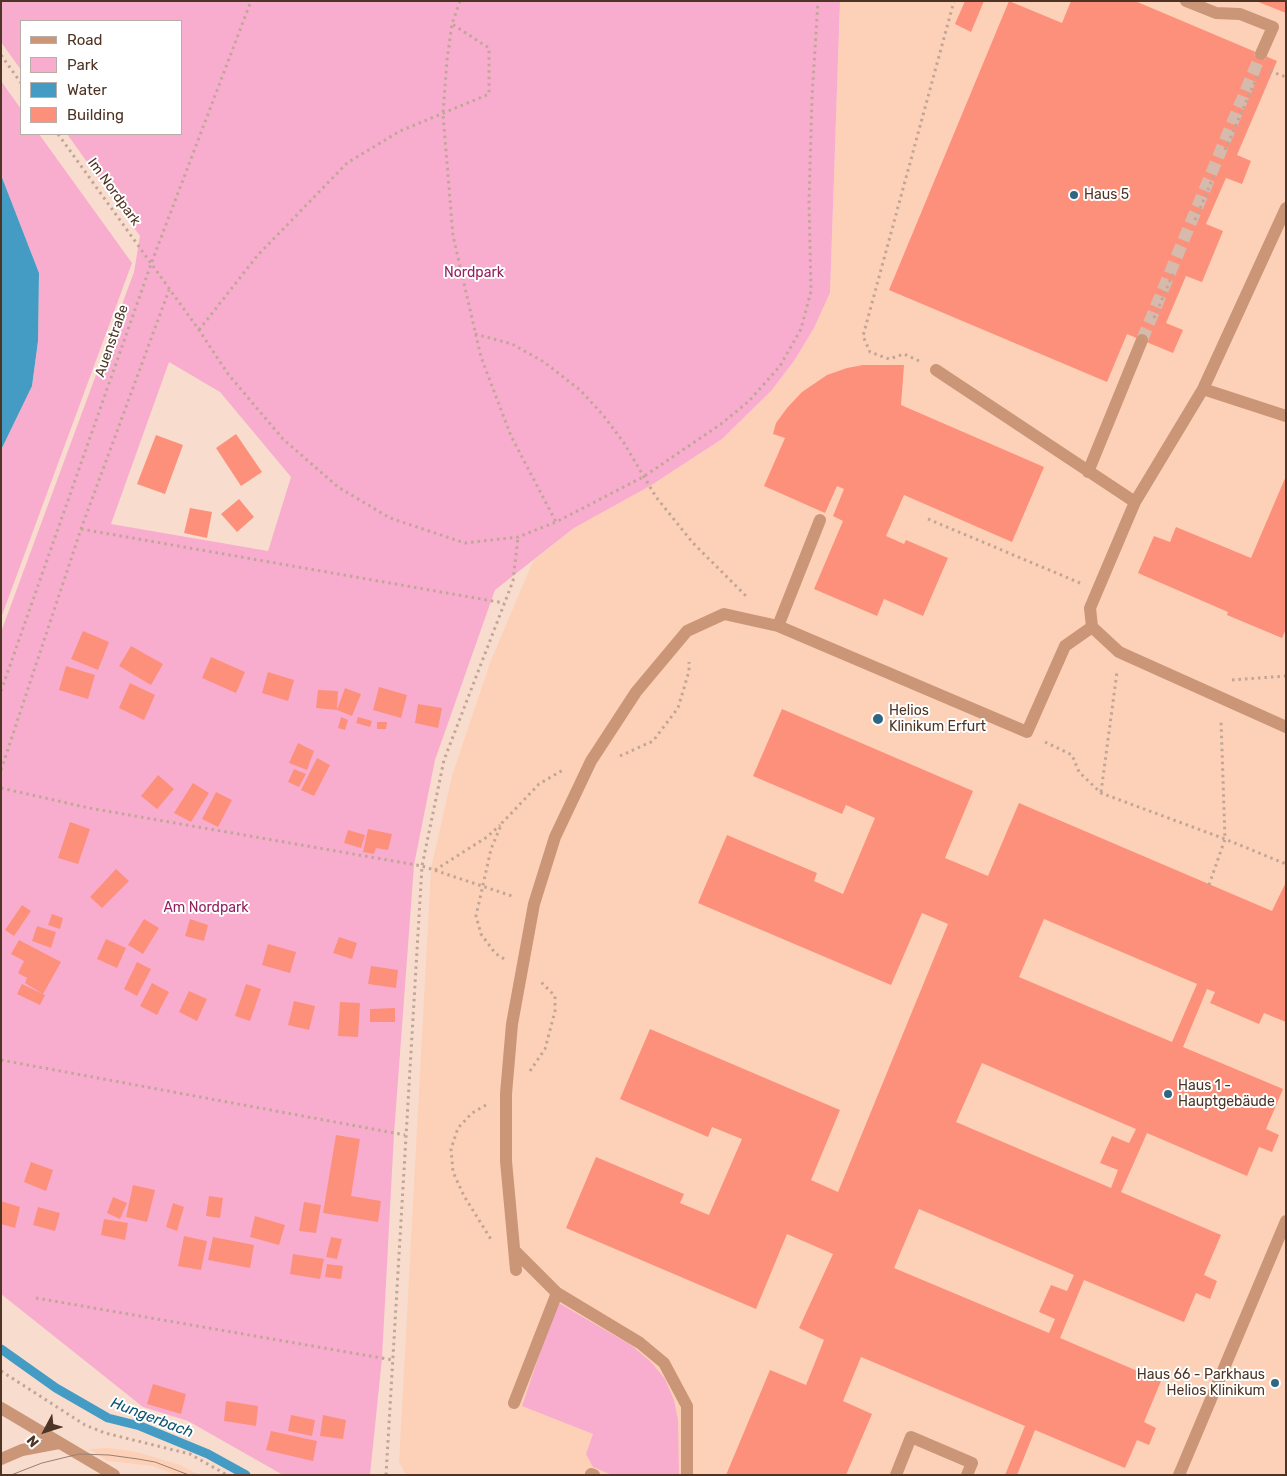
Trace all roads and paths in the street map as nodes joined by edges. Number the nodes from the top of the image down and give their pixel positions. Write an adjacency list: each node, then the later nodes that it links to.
1 (251, 1): 17 (path, Auenstraße)
2 (460, 1): 6 (path)
3 (818, 1): 28 (path, Im Nordpark)
4 (954, 1): 24 (path)
5 (1186, 1): 7 (lane)
6 (452, 24): 11 (path); 11 (path)
7 (1261, 54)
8 (1, 55): 10 (path)
9 (1286, 77): 13 (path)
10 (20, 82)
11 (443, 114): 21 (path); 22 (path)
12 (59, 135): 17 (path, Im Nordpark)
13 (1224, 150)
14 (1215, 173): 16 (path)
15 (1286, 208): 25 (lane)
16 (1195, 220)
17 (151, 264): 19 (path, Im Nordpark); 42 (path, Auenstraße)
18 (1174, 270): 20 (path)
19 (169, 290): 21 (path, Im Nordpark); 33 (path)
20 (1154, 318)
21 (199, 330): 34 (path, Im Nordpark)
22 (475, 334): 28 (path); 32 (path)
23 (1142, 340): 27 (lane)
24 (936, 370): 27 (lane)
25 (1203, 389): 26 (lane); 29 (lane)
26 (1286, 416)
27 (1088, 472): 29 (lane)
28 (643, 476): 32 (path, Im Nordpark); 35 (path)
29 (1135, 502): 36 (lane)
30 (820, 520): 38 (lane)
31 (928, 520): 36 (path)
32 (556, 522): 34 (path, Im Nordpark)
33 (82, 529): 37 (path); 46 (path)
34 (518, 537): 37 (path)
35 (739, 589)
36 (1097, 590): 39 (lane)
37 (504, 603): 52 (path)
38 (778, 626): 45 (lane); 55 (lane)
39 (1092, 627): 40 (lane); 45 (lane)
40 (1119, 652): 43 (lane); 48 (path)
41 (1286, 676): 43 (path)
42 (1, 691)
43 (1220, 697): 44 (lane); 50 (path)
44 (1286, 727)
45 (1027, 732): 48 (path)
46 (1, 770)
47 (1, 788): 52 (path)
48 (1101, 793): 50 (path)
49 (502, 823): 53 (path)
50 (1225, 839): 51 (path); 54 (path)
51 (1286, 864)
52 (422, 866): 53 (path); 57 (path)
53 (435, 870): 55 (path)
54 (1209, 884)
55 (534, 904): 59 (lane)
56 (1, 1060): 57 (path)
57 (405, 1136): 63 (path)
58 (1286, 1221): 75 (lane)
59 (515, 1251): 60 (lane); 61 (lane)
60 (516, 1270)
61 (557, 1293): 65 (lane); 72 (lane)
62 (36, 1298): 63 (path)
63 (393, 1360): 71 (path)
64 (1, 1371): 70 (path)
65 (514, 1403)
66 (1, 1408): 67 (lane)
67 (58, 1443): 68 (lane); 69 (lane)
68 (1, 1459)
69 (114, 1475)
70 (227, 1475)
71 (386, 1475)
72 (687, 1475)
73 (896, 1475): 74 (lane)
74 (967, 1475)
75 (1179, 1475)

